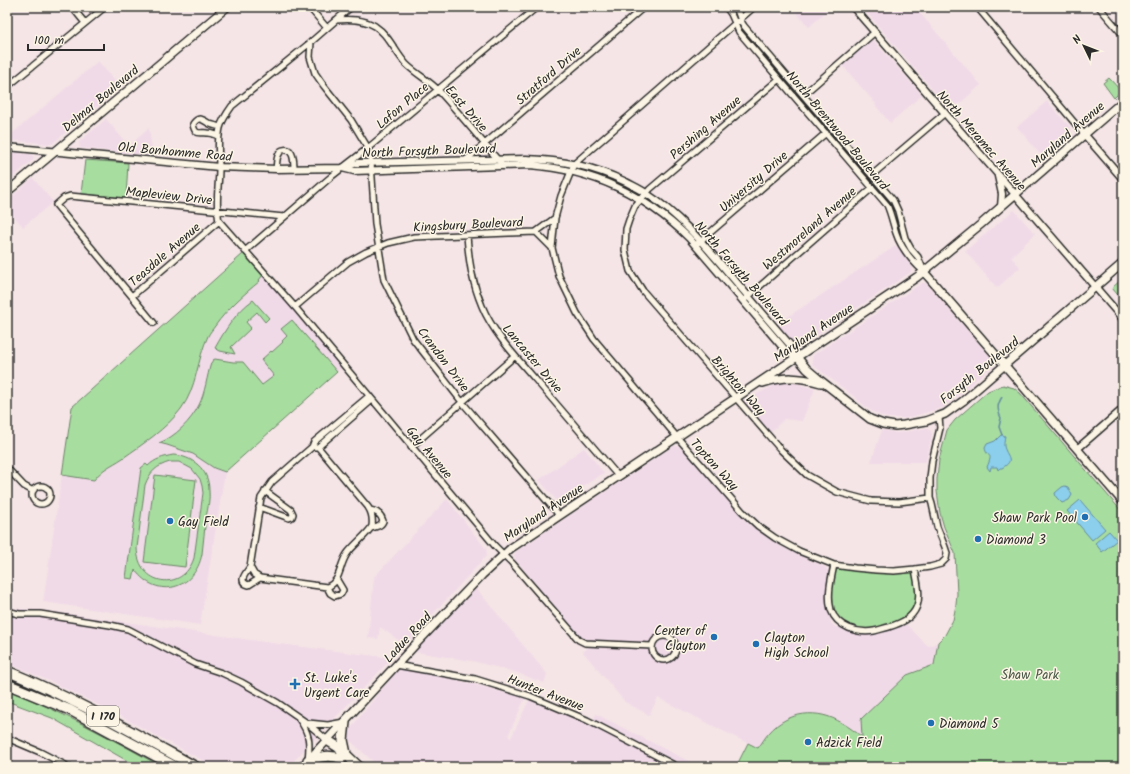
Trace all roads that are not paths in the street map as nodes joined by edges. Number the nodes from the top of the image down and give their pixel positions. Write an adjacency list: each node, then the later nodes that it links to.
1 (72, 7): 16 (street)
2 (104, 7): 16 (street)
3 (227, 7): 35 (main road, Delmar Boulevard)
4 (309, 7): 18 (street)
5 (351, 7): 15 (street, Teasdale Avenue)
6 (536, 7): 24 (street, Lafon Place)
7 (644, 7): 32 (street, Stratford Drive)
8 (726, 7): 17 (street, North Brentwood Boulevard)
9 (736, 7): 14 (street, North Brentwood Boulevard)
10 (754, 7): 14 (street)
11 (853, 7): 19 (street, North Meramec Avenue)
12 (977, 7): 30 (street)
13 (1099, 7): 20 (street)
14 (740, 19): 17 (street); 25 (street, North Brentwood Boulevard)
15 (336, 20): 18 (street, Teasdale Avenue); 24 (street, East Drive)
16 (85, 23): 23 (street)
17 (735, 23): 22 (street, North Brentwood Boulevard); 39 (street)
18 (327, 28): 21 (street, Teasdale Avenue)
19 (875, 32): 25 (street); 27 (street, North Meramec Avenue)
20 (1123, 35)
21 (311, 42): 28 (street, Teasdale Avenue); 34 (street, Crandon Drive)
22 (779, 79): 29 (street, North Brentwood Boulevard); 52 (street, Pershing Avenue)
23 (7, 87)
24 (438, 90): 32 (street, East Drive); 34 (street, Lafon Place)
25 (803, 95): 48 (street, North Brentwood Boulevard)
26 (1123, 101): 30 (main road, Maryland Avenue)
27 (945, 113): 47 (street, North Meramec Avenue); 48 (street)
28 (220, 127): 31 (street, Teasdale Avenue); 31 (street)
29 (826, 133): 50 (street, North Brentwood Boulevard); 62 (street, University Drive)
30 (1084, 134): 49 (street); 53 (main road, Maryland Avenue)
31 (219, 136): 41 (street, Teasdale Avenue)
32 (484, 144): 36 (street, East Drive); 37 (street, Stratford Drive)
33 (7, 147): 35 (street, Old Bonhomme Road)
34 (368, 148): 38 (street, Crandon Drive); 42 (street, Lafon Place)
35 (56, 151): 41 (street, Old Bonhomme Road); 51 (main road, Delmar Boulevard)
36 (497, 159): 37 (street, North Forsyth Boulevard); 39 (street, North Forsyth Boulevard); 40 (street, East Drive)
37 (466, 160): 38 (street, North Forsyth Boulevard)
38 (371, 162): 42 (street, North Forsyth Boulevard); 45 (street, Crandon Drive)
39 (574, 164): 46 (street); 52 (street, North Forsyth Boulevard)
40 (503, 166): 45 (street, North Forsyth Boulevard); 46 (street, North Forsyth Boulevard)
41 (219, 167): 43 (street, Old Bonhomme Road); 56 (street, Teasdale Avenue)
42 (342, 168): 44 (street, Old Bonhomme Road); 45 (street, North Forsyth Boulevard); 57 (street, Lafon Place)
43 (276, 169): 44 (street, Old Bonhomme Road); 44 (street)
44 (294, 169)
45 (372, 171): 63 (street, Crandon Drive)
46 (571, 171): 54 (street, North Forsyth Boulevard); 58 (street)
47 (998, 174): 53 (street, North Meramec Avenue); 55 (street)
48 (872, 176): 68 (street, North Brentwood Boulevard)
49 (1123, 178)
50 (872, 188): 68 (street, North Brentwood Boulevard); 71 (street, Westmoreland Avenue)
51 (7, 192)
52 (646, 193): 54 (street, Brighton Way); 62 (street, North Forsyth Boulevard)
53 (1015, 195): 55 (main road, Maryland Avenue); 69 (street, North Meramec Avenue)
54 (640, 199): 64 (street, North Forsyth Boulevard); 82 (street, Brighton Way)
55 (1000, 207): 68 (main road, Maryland Avenue)
56 (216, 211): 57 (street, Mapleview Drive); 59 (street, Teasdale Avenue); 70 (street, Mapleview Drive)
57 (284, 217): 66 (street, Lafon Place)
58 (555, 218): 60 (street, Kingsbury Boulevard); 65 (street, Topton Way)
59 (219, 220): 66 (street, Gay Avenue); 70 (street, Teasdale Avenue)
60 (536, 232): 61 (street, Kingsbury Boulevard); 65 (street)
61 (467, 236): 63 (street, Kingsbury Boulevard); 76 (street, Lancaster Drive)
62 (701, 241): 64 (street, University Drive); 71 (street, North Forsyth Boulevard)
63 (378, 246): 73 (street, Kingsbury Boulevard); 84 (street, Crandon Drive)
64 (695, 246): 72 (street, North Forsyth Boulevard)
65 (552, 248): 88 (street, Topton Way)
66 (245, 251): 73 (street, Gay Avenue)
67 (1123, 263): 69 (main road, Forsyth Boulevard)
68 (924, 272): 77 (main road, Maryland Avenue); 78 (main road, North Brentwood Boulevard)
69 (1095, 287): 74 (street, North Meramec Avenue); 78 (main road, Forsyth Boulevard)
70 (132, 296): 75 (street)
71 (748, 296): 72 (street, Westmoreland Avenue); 77 (street, North Forsyth Boulevard)
72 (743, 301): 77 (street, North Forsyth Boulevard)
73 (295, 307): 81 (street, Gay Avenue)
74 (1123, 319)
75 (154, 322)
76 (515, 356): 84 (street); 93 (street, Lancaster Drive)
77 (797, 357): 79 (main road, Forsyth Boulevard); 80 (main road, Maryland Avenue)
78 (1005, 365): 86 (main road, Forsyth Boulevard); 91 (main road, North Brentwood Boulevard)
79 (826, 385): 80 (main road); 86 (main road, Forsyth Boulevard)
80 (753, 387): 82 (main road, Maryland Avenue)
81 (368, 396): 83 (street, Gay Avenue); 87 (street)
82 (736, 398): 88 (main road, Maryland Avenue); 96 (street, Brighton Way)
83 (372, 400): 87 (street); 90 (street, Gay Avenue)
84 (462, 402): 90 (street); 100 (street, Crandon Drive)
85 (1123, 409): 91 (street)
86 (939, 417): 96 (street)
87 (325, 437): 89 (street)
88 (677, 437): 93 (main road, Maryland Avenue); 103 (street, Topton Way)
89 (315, 447): 95 (street); 99 (street)
90 (411, 447): 102 (street, Gay Avenue)
91 (1077, 449): 97 (main road, North Brentwood Boulevard)
92 (7, 468): 94 (street)
93 (618, 476): 100 (main road, Maryland Avenue)
94 (33, 491)
95 (265, 491): 98 (street); 98 (street)
96 (930, 498): 105 (street, Topton Way)
97 (1123, 502)
98 (259, 507): 104 (street)
99 (370, 510): 101 (street); 101 (street)
100 (559, 516): 102 (main road, Maryland Avenue)
101 (371, 528): 107 (street)
102 (501, 557): 110 (street, Gay Avenue); 111 (main road, Ladue Road)
103 (834, 565): 105 (street, Topton Way); 105 (street)
104 (250, 567): 106 (street); 106 (street)
105 (915, 569)
106 (260, 578): 108 (street)
107 (337, 580): 108 (street); 108 (street)
108 (327, 587)
109 (7, 611): 114 (street)
110 (652, 646): 110 (street)
111 (396, 665): 115 (main road, Ladue Road); 126 (street, Hunter Avenue)
112 (7, 671): 123 (highway, I 170)
113 (7, 684): 122 (highway, I 170)
114 (298, 717): 116 (street); 120 (street)
115 (345, 722): 116 (street); 118 (main road, Ladue Road); 119 (highway)
116 (307, 723): 118 (street)
117 (7, 738): 121 (street)
118 (328, 740): 119 (highway); 120 (main road, Ladue Road)
119 (344, 757): 120 (highway); 124 (highway); 125 (highway)
120 (305, 764)
121 (69, 767)
122 (176, 767)
123 (196, 767)
124 (351, 767)
125 (360, 767)
126 (678, 767)

